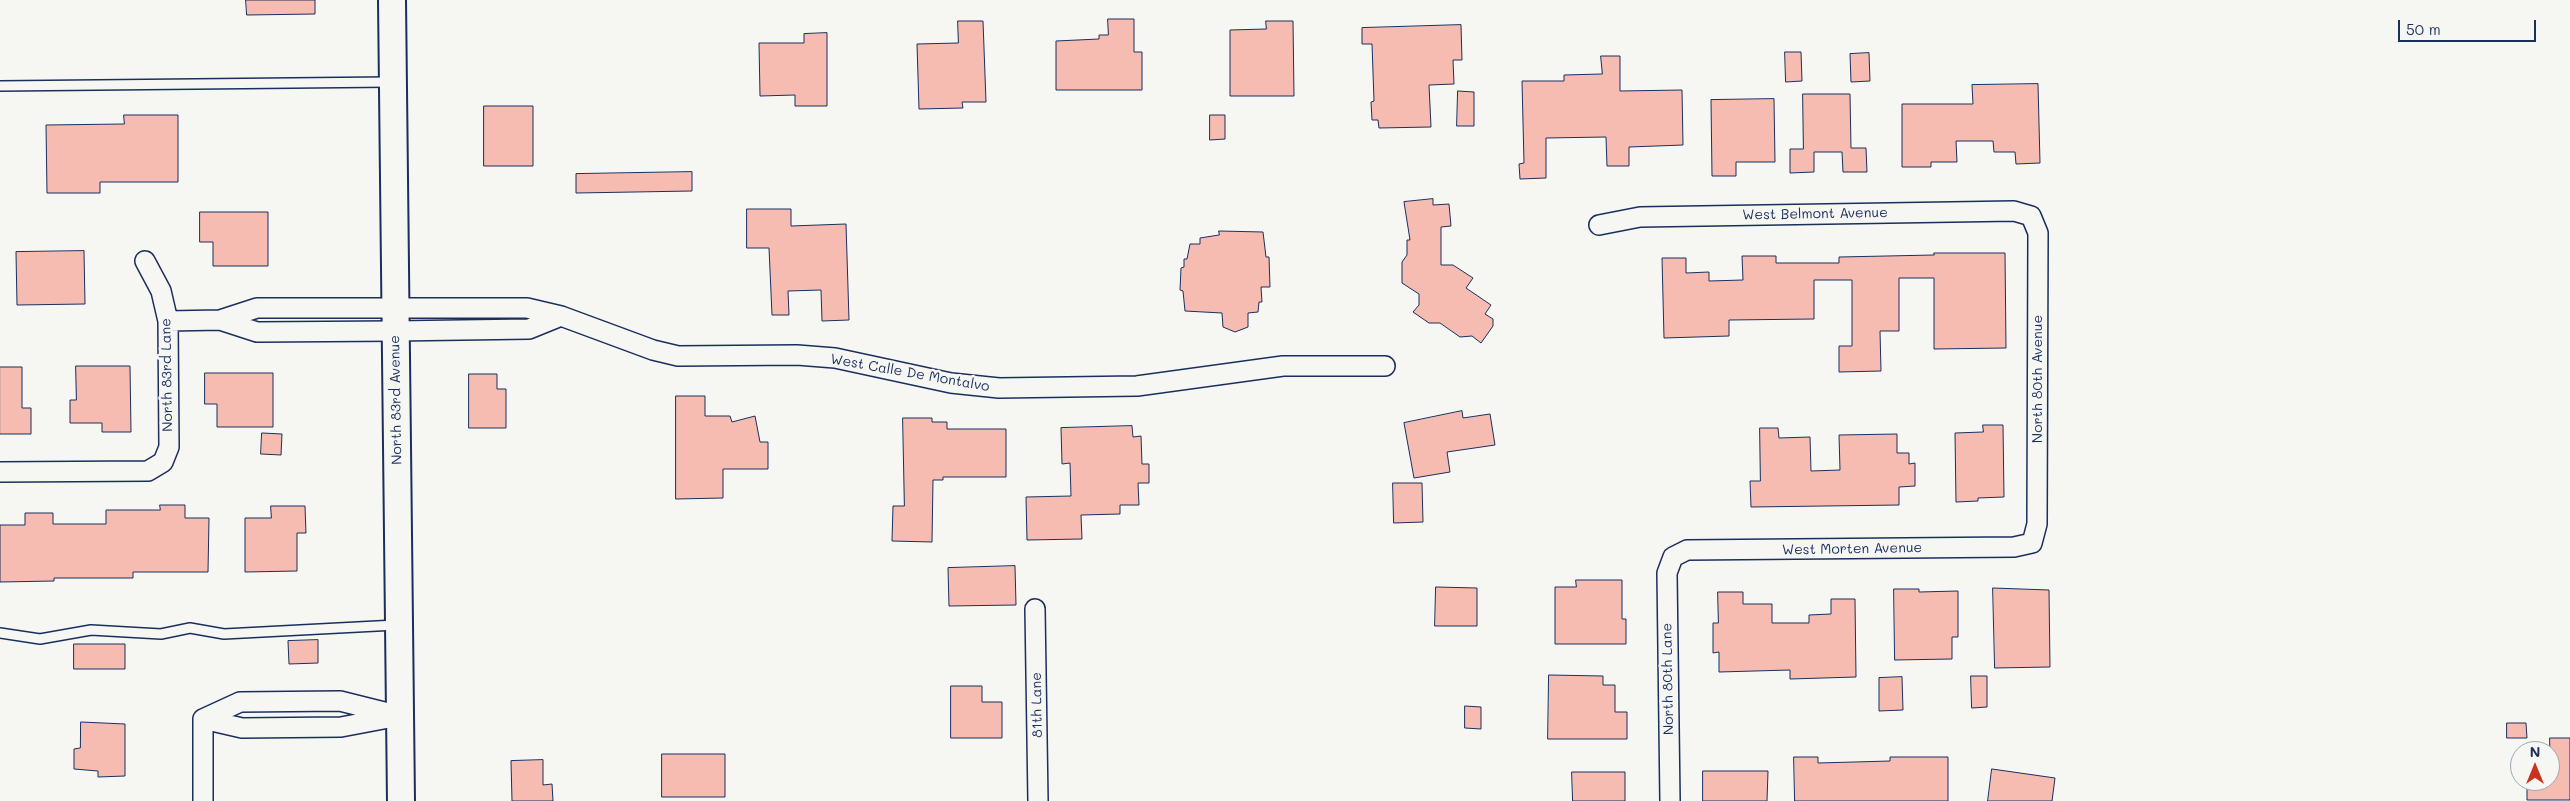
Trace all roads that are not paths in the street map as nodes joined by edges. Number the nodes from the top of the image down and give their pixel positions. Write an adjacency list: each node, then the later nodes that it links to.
1 (392, 0): 2 (main road, North 83rd Avenue)
2 (393, 82): 3 (lane); 10 (main road, North 83rd Avenue)
3 (0, 86)
4 (2030, 216): 5 (street, West Belmont Avenue); 17 (street, North 80th Avenue)
5 (1599, 225)
6 (145, 261): 12 (street, North 83rd Lane)
7 (288, 308): 10 (street); 11 (street); 14 (street)
8 (496, 308): 9 (street, West Calle De Montalvo); 10 (street, West Calle De Montalvo); 13 (street)
9 (561, 316): 13 (street); 15 (street, West Calle De Montalvo)
10 (394, 319): 13 (street); 14 (street); 20 (main road, North 83rd Avenue)
11 (220, 320): 12 (street); 14 (street)
12 (168, 321): 16 (street, North 83rd Lane)
13 (497, 330)
14 (288, 331)
15 (1385, 366)
16 (0, 472)
17 (2032, 543): 18 (street, West Morten Avenue)
18 (1673, 557): 29 (street, North 80th Lane)
19 (1035, 608): 28 (street, 81th Lane)
20 (399, 624): 21 (lane); 23 (main road, North 83rd Avenue)
21 (0, 633)
22 (262, 702): 23 (street); 24 (street); 25 (street)
23 (400, 716): 25 (street); 27 (main road, North 83rd Avenue)
24 (203, 719): 25 (street); 26 (street)
25 (263, 728)
26 (203, 801)
27 (401, 801)
28 (1038, 801)
29 (1670, 801)

